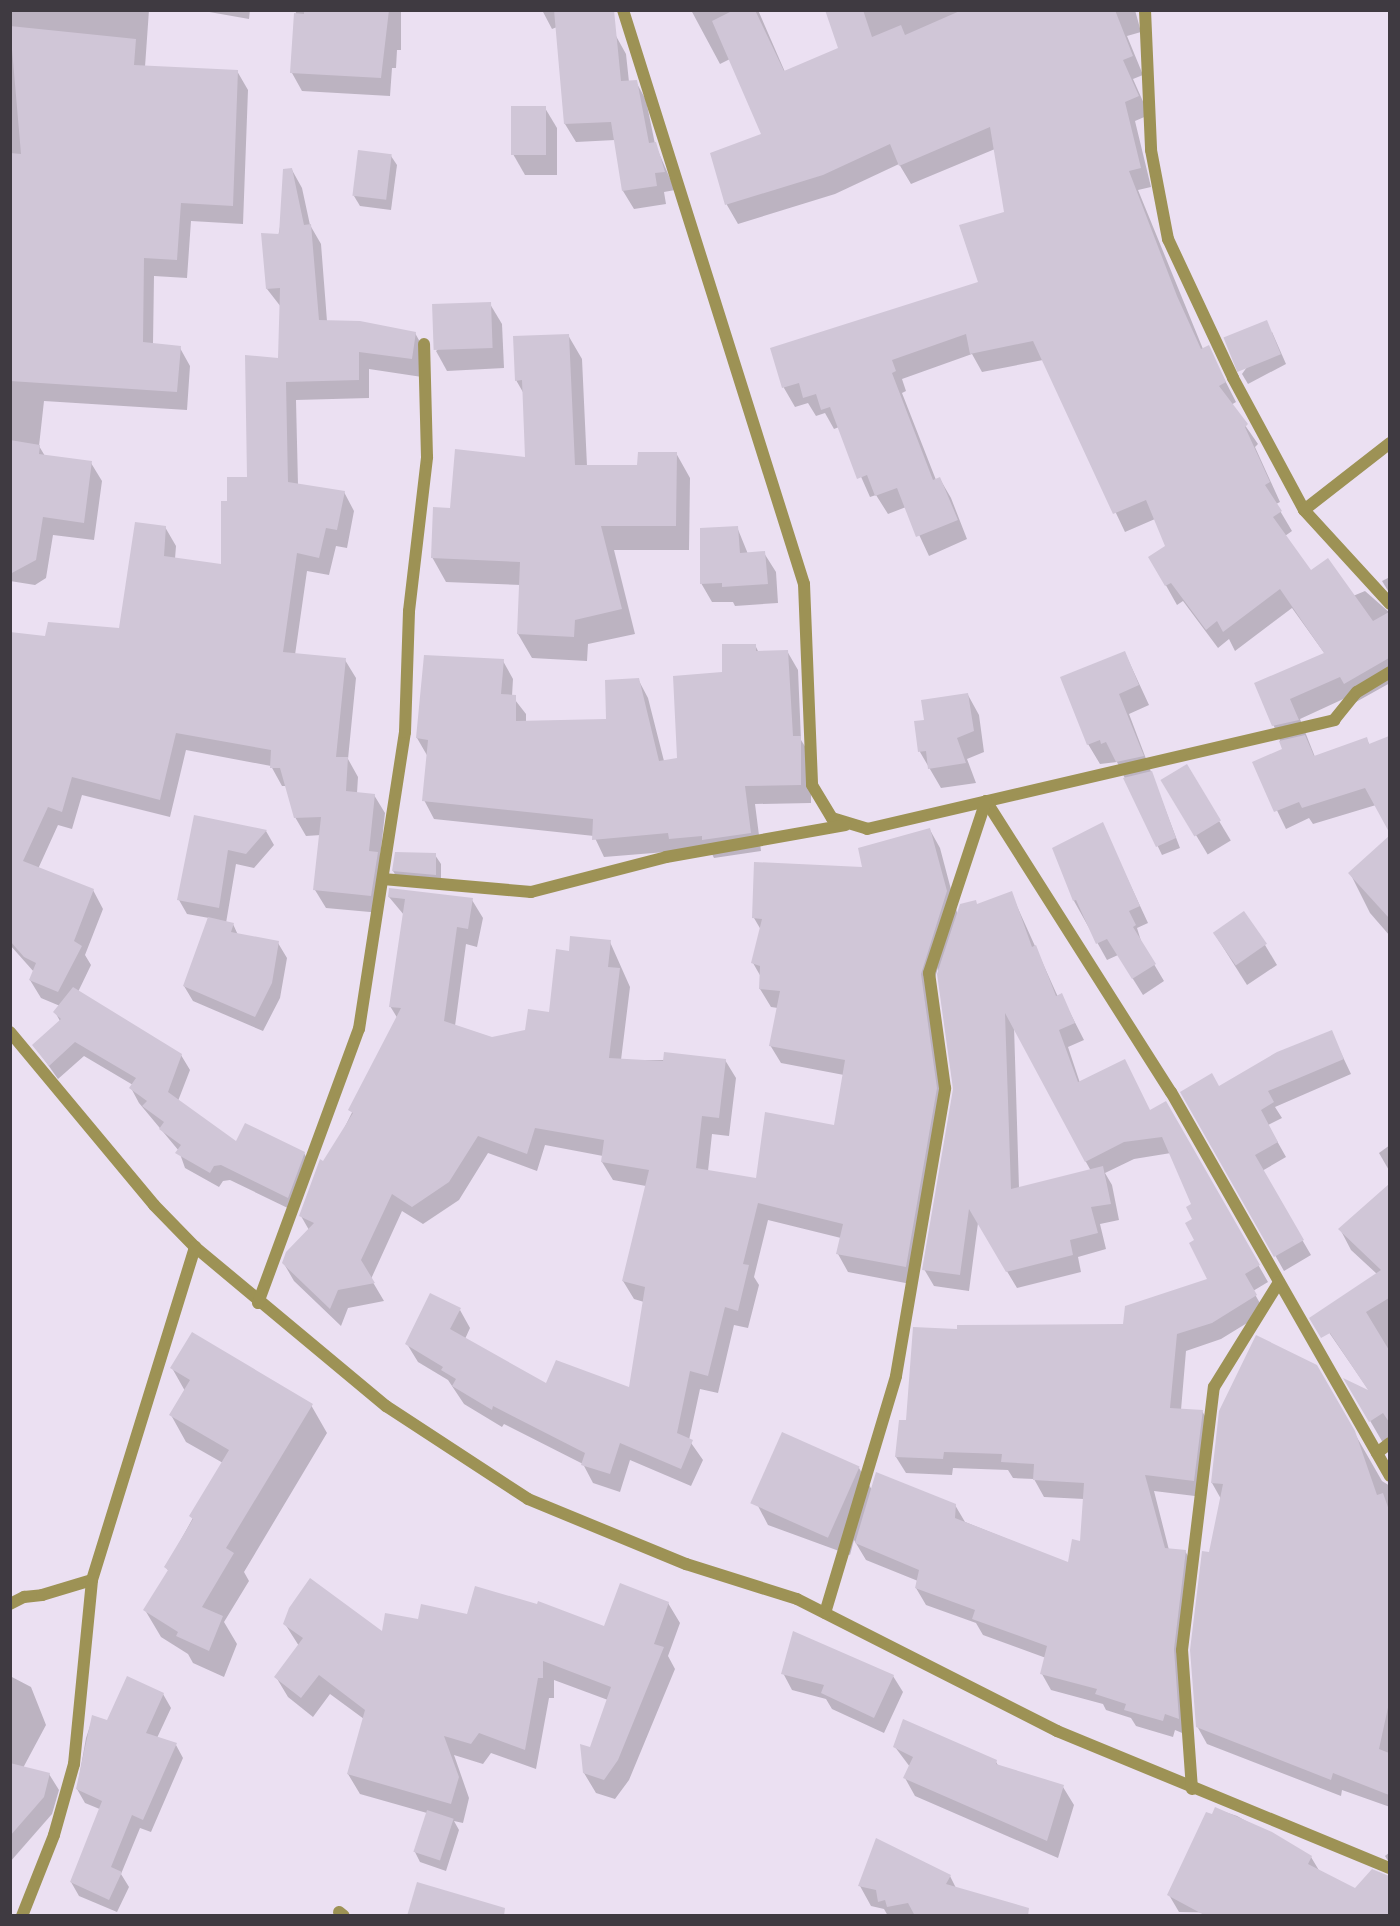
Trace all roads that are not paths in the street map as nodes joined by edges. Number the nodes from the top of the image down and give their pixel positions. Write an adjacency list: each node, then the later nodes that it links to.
1 (623, 10): 9 (street)
2 (1145, 10): 5 (street)
3 (424, 344): 10 (street)
4 (1389, 443): 5 (street)
5 (1304, 510): 6 (street)
6 (1389, 604)
7 (1389, 672): 8 (street)
8 (986, 801): 9 (street); 13 (street); 20 (street)
9 (845, 825): 10 (street)
10 (383, 879): 14 (street)
11 (10, 1032): 12 (street)
12 (195, 1247): 14 (street); 18 (street)
13 (1279, 1282): 16 (street); 21 (street)
14 (258, 1303): 20 (street)
15 (1389, 1443): 16 (street)
16 (1377, 1453): 17 (street)
17 (1389, 1476)
18 (93, 1580): 19 (street); 23 (street)
19 (10, 1604)
20 (825, 1613): 21 (street)
21 (1192, 1789): 22 (street)
22 (1389, 1868)
23 (22, 1916)

